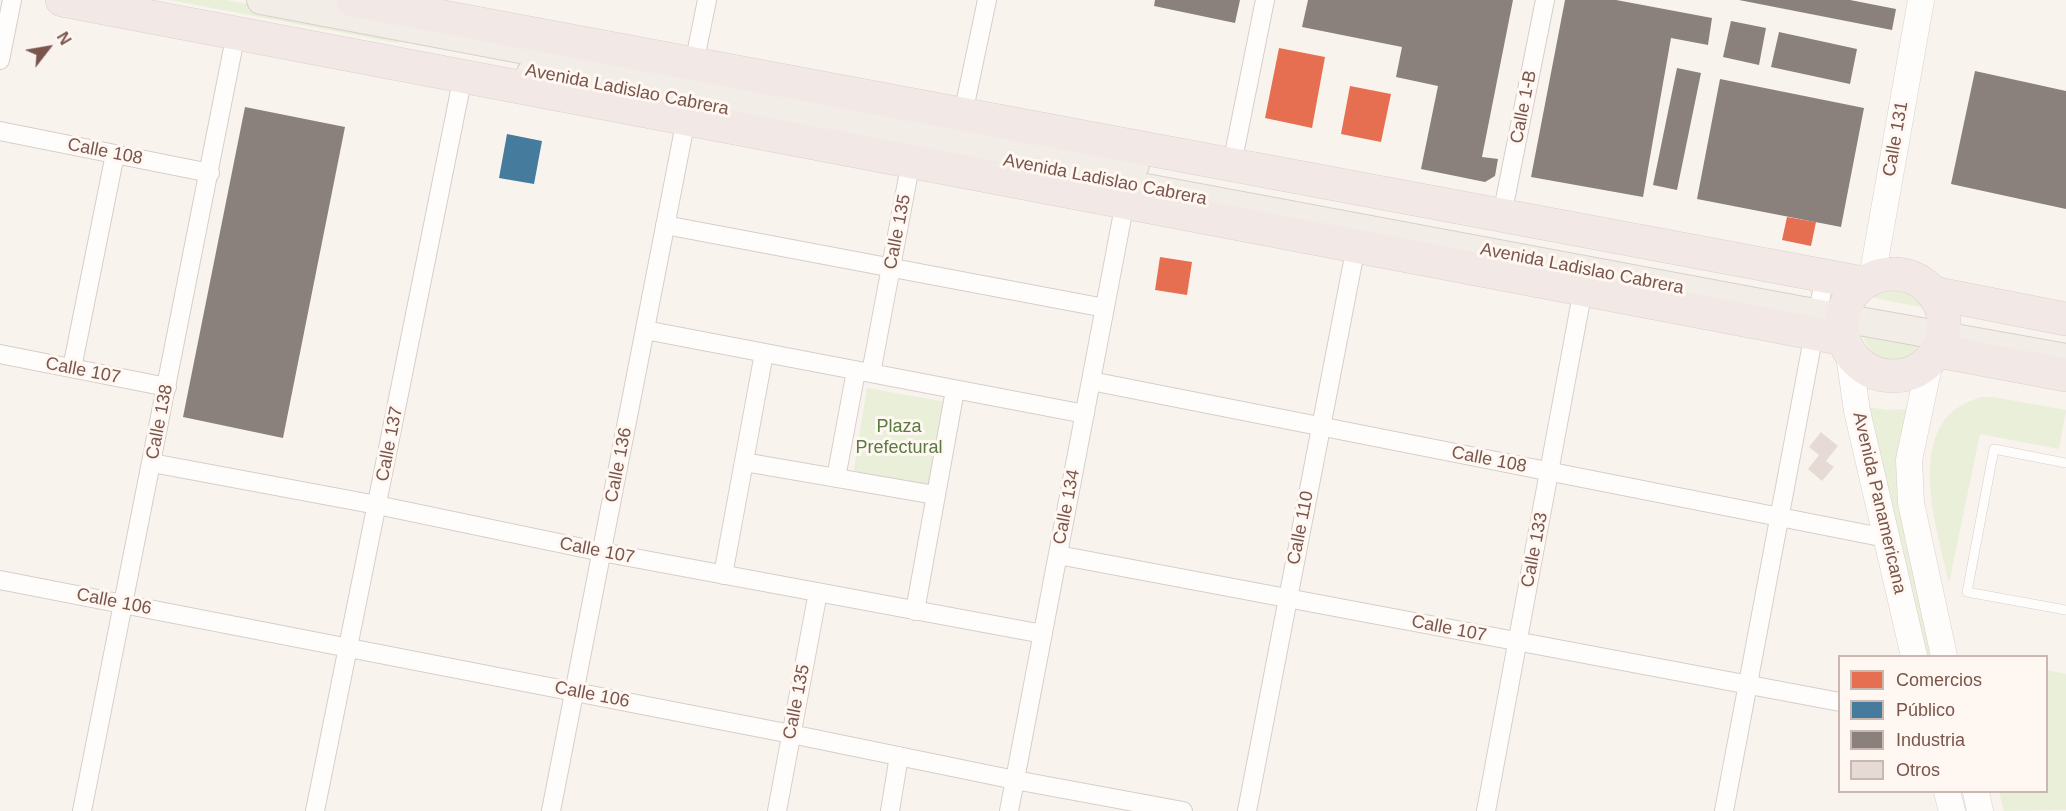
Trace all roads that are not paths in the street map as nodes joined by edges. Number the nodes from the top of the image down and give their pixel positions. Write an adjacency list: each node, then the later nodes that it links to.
1 (12, 0): 13 (street)
2 (62, 0): 12 (highway, Avenida Ladislao Cabrera)
3 (144, 0): 30 (main road, Avenida Ladislao Cabrera)
4 (261, 0): 30 (main road, Avenida Ladislao Cabrera)
5 (353, 0): 11 (highway, Avenida Ladislao Cabrera)
6 (707, 0): 14 (street)
7 (987, 0): 16 (street)
8 (1265, 0): 21 (street)
9 (1545, 0): 24 (street, Calle 1-B)
10 (1921, 0): 30 (main road, Calle 131)
11 (425, 7): 14 (highway, Avenida Ladislao Cabrera)
12 (236, 33): 15 (highway, Avenida Ladislao Cabrera); 22 (street, Calle 138)
13 (0, 60)
14 (694, 64): 16 (highway, Avenida Ladislao Cabrera)
15 (463, 76): 17 (highway, Avenida Ladislao Cabrera); 52 (street, Calle 137)
16 (963, 114): 21 (highway, Avenida Ladislao Cabrera)
17 (686, 119): 20 (highway, Avenida Ladislao Cabrera); 25 (street, Calle 136)
18 (0, 131): 19 (street, Calle 108)
19 (115, 154): 22 (street, Calle 108); 38 (street)
20 (911, 161): 23 (highway, Avenida Ladislao Cabrera); 27 (street, Calle 135)
21 (1232, 164): 24 (highway, Avenida Ladislao Cabrera)
22 (210, 172): 42 (street, Calle 138)
23 (1125, 202): 26 (highway, Avenida Ladislao Cabrera); 29 (street, Calle 134)
24 (1502, 215): 30 (highway, Avenida Ladislao Cabrera)
25 (665, 225): 27 (street); 32 (street, Calle 136)
26 (1356, 246): 28 (highway, Avenida Ladislao Cabrera); 45 (street, Calle 110)
27 (891, 269): 29 (street); 39 (street, Calle 135)
28 (1583, 289): 30 (highway, Avenida Ladislao Cabrera); 49 (street, Calle 133)
29 (1105, 308): 41 (street, Calle 134)
30 (1840, 308): 33 (main road, Avenida Ladislao Cabrera); 33 (highway); 33 (highway); 53 (street); 54 (main road, Avenida Panamericana)
31 (2066, 319): 33 (highway, Avenida Ladislao Cabrera)
32 (645, 330): 35 (street); 55 (street, Calle 136)
33 (1938, 331): 34 (main road, Avenida Ladislao Cabrera); 37 (main road, Avenida Ladislao Cabrera); 40 (highway, Avenida Ladislao Cabrera); 68 (main road, Avenida Panamericana)
34 (2066, 339)
35 (764, 353): 39 (street); 46 (street)
36 (0, 354): 38 (street, Calle 107)
37 (2066, 358)
38 (72, 368): 42 (street, Calle 107)
39 (863, 372): 43 (street); 50 (street, Calle 135)
40 (2066, 375)
41 (1091, 381): 44 (street, Calle 134); 45 (street, Calle 108)
42 (167, 387): 47 (street, Calle 138)
43 (955, 390): 44 (street); 51 (street)
44 (1085, 414): 56 (street, Calle 134)
45 (1321, 426): 49 (street, Calle 108); 60 (street, Calle 110)
46 (744, 462): 50 (street); 57 (street)
47 (152, 463): 52 (street, Calle 107); 61 (street, Calle 138)
48 (2066, 463): 62 (lane)
49 (1549, 472): 53 (street, Calle 108); 65 (street, Calle 133)
50 (836, 478): 51 (street)
51 (935, 495): 63 (street)
52 (377, 505): 55 (street, Calle 107); 66 (street, Calle 137)
53 (1780, 517): 54 (street, Calle 108); 69 (street)
54 (1886, 538): 67 (main road, Avenida Panamericana)
55 (602, 552): 57 (street, Calle 107); 70 (street, Calle 136)
56 (1058, 555): 60 (street, Calle 107); 64 (street, Calle 134)
57 (723, 574): 59 (street, Calle 107)
58 (0, 580): 61 (street, Calle 106)
59 (818, 592): 63 (street, Calle 107); 72 (street, Calle 135)
60 (1288, 598): 65 (street, Calle 107); 84 (street, Calle 110)
61 (123, 604): 66 (street, Calle 106); 77 (street, Calle 138)
62 (2066, 610)
63 (915, 611): 64 (street, Calle 107)
64 (1043, 634): 74 (street, Calle 134)
65 (1517, 642): 69 (street, Calle 107); 85 (street, Calle 133)
66 (347, 647): 70 (street, Calle 106); 78 (street, Calle 137)
67 (1914, 655)
68 (1944, 655)
69 (1748, 685): 71 (street, Calle 107); 86 (street)
70 (574, 692): 72 (street, Calle 106); 79 (street, Calle 136)
71 (1838, 702)
72 (791, 734): 73 (street, Calle 106); 80 (street, Calle 135)
73 (899, 756): 74 (street, Calle 106); 81 (street)
74 (1015, 780): 82 (street, Calle 134); 83 (street, Calle 106)
75 (1947, 793): 87 (main road)
76 (1976, 793): 88 (main road)
77 (82, 811)
78 (315, 811)
79 (551, 811)
80 (777, 811)
81 (890, 811)
82 (1009, 811)
83 (1183, 811)
84 (1247, 811)
85 (1486, 811)
86 (1724, 811)
87 (1952, 811)
88 (1980, 811)

